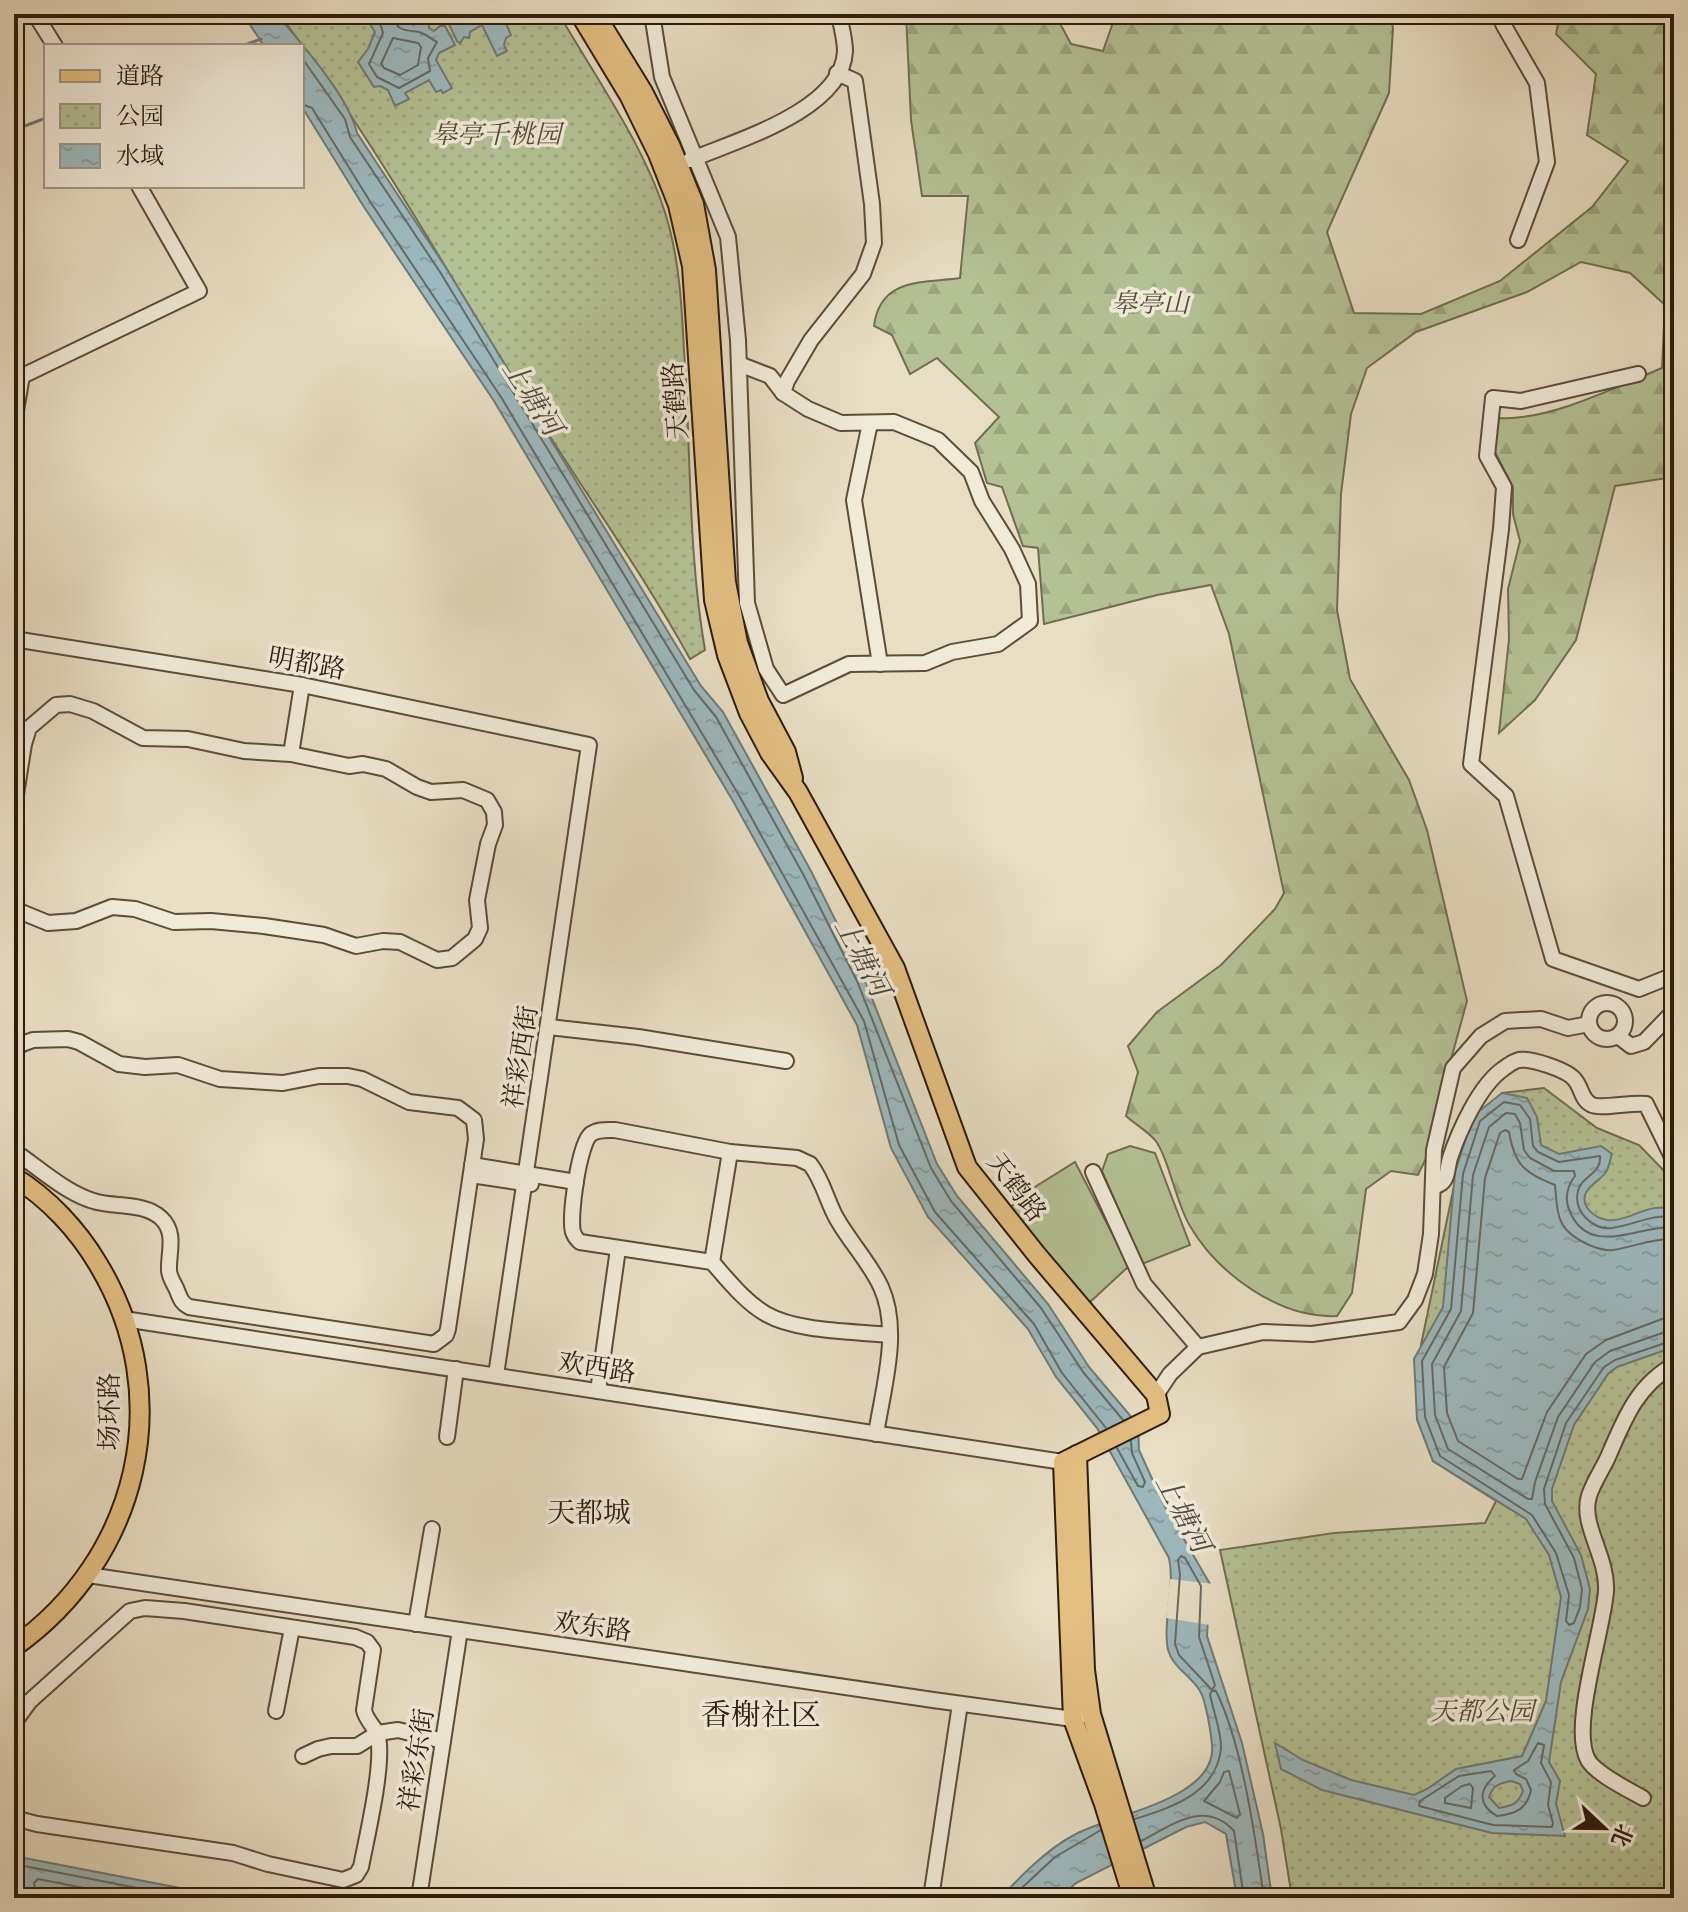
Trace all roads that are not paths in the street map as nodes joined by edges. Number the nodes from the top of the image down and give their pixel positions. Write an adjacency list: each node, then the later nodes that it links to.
1 (35, 14): 7 (street)
2 (580, 14): 23 (main road, 天鹤路)
3 (595, 14): 9 (main road, 天鹤路)
4 (652, 14): 9 (street)
5 (839, 14): 8 (street)
6 (1503, 14): 11 (street)
7 (54, 44)
8 (837, 73): 9 (street); 15 (street)
9 (687, 162): 12 (street); 23 (main road, 天鹤路)
10 (140, 188): 14 (street)
11 (1518, 240)
12 (739, 364): 15 (street); 19 (street)
13 (1638, 374): 26 (street)
14 (18, 378): 16 (street)
15 (783, 393): 17 (street)
16 (14, 422)
17 (870, 423): 19 (street); 19 (street)
18 (14, 639): 20 (street, 明都路)
19 (880, 664)
20 (302, 685): 21 (street, 明都路); 22 (street)
21 (589, 745): 28 (street, 祥彩西街)
22 (291, 754): 24 (street); 25 (street)
23 (798, 792): 53 (main road, 天鹤路)
24 (14, 807)
25 (14, 909)
26 (1674, 975)
27 (1674, 1011): 30 (street)
28 (549, 1027): 32 (street); 39 (street, 祥彩西街)
29 (1593, 1030): 30 (street); 30 (street); 41 (street)
30 (1618, 1036)
31 (14, 1050): 36 (street)
32 (786, 1061)
33 (14, 1151): 45 (street)
34 (730, 1152): 40 (street); 43 (street); 46 (street)
35 (1674, 1161): 41 (street)
36 (472, 1170): 39 (street); 45 (street)
37 (1093, 1172): 48 (street)
38 (14, 1177): 44 (main road, 场环路)
39 (525, 1178): 40 (street); 51 (street, 祥彩西街)
40 (575, 1186): 42 (street)
41 (1433, 1187): 48 (street)
42 (618, 1249): 43 (street); 52 (street)
43 (712, 1262): 46 (street)
44 (124, 1319): 47 (street, 欢西路); 58 (main road, 场环路)
45 (304, 1325): 47 (street)
46 (889, 1335): 54 (street)
47 (302, 1346): 50 (street, 欢西路)
48 (1198, 1347): 53 (street)
49 (1674, 1365): 72 (street)
50 (456, 1369): 51 (street, 欢西路); 55 (street)
51 (496, 1375): 52 (street, 欢西路)
52 (598, 1391): 54 (street, 欢西路)
53 (1156, 1395): 56 (main road)
54 (876, 1434): 56 (street, 欢西路)
55 (447, 1437)
56 (1070, 1459): 67 (main road)
57 (432, 1529): 61 (street)
58 (88, 1575): 59 (street, 欢东路); 64 (main road, 场环路)
59 (187, 1590): 60 (street); 61 (street, 欢东路)
60 (184, 1611): 62 (street); 68 (street)
61 (416, 1624): 63 (street, 欢东路)
62 (292, 1628): 66 (street); 69 (street)
63 (460, 1630): 65 (street, 欢东路); 70 (street, 祥彩东街)
64 (14, 1647)
65 (960, 1704): 67 (street, 欢东路); 76 (street)
66 (276, 1711)
67 (1082, 1716): 74 (main road)
68 (14, 1723)
69 (378, 1733): 70 (street); 71 (street); 73 (street)
70 (443, 1741): 75 (street, 祥彩东街)
71 (303, 1756)
72 (1643, 1798)
73 (14, 1818)
74 (1139, 1892)
75 (419, 1898)
76 (931, 1898)

